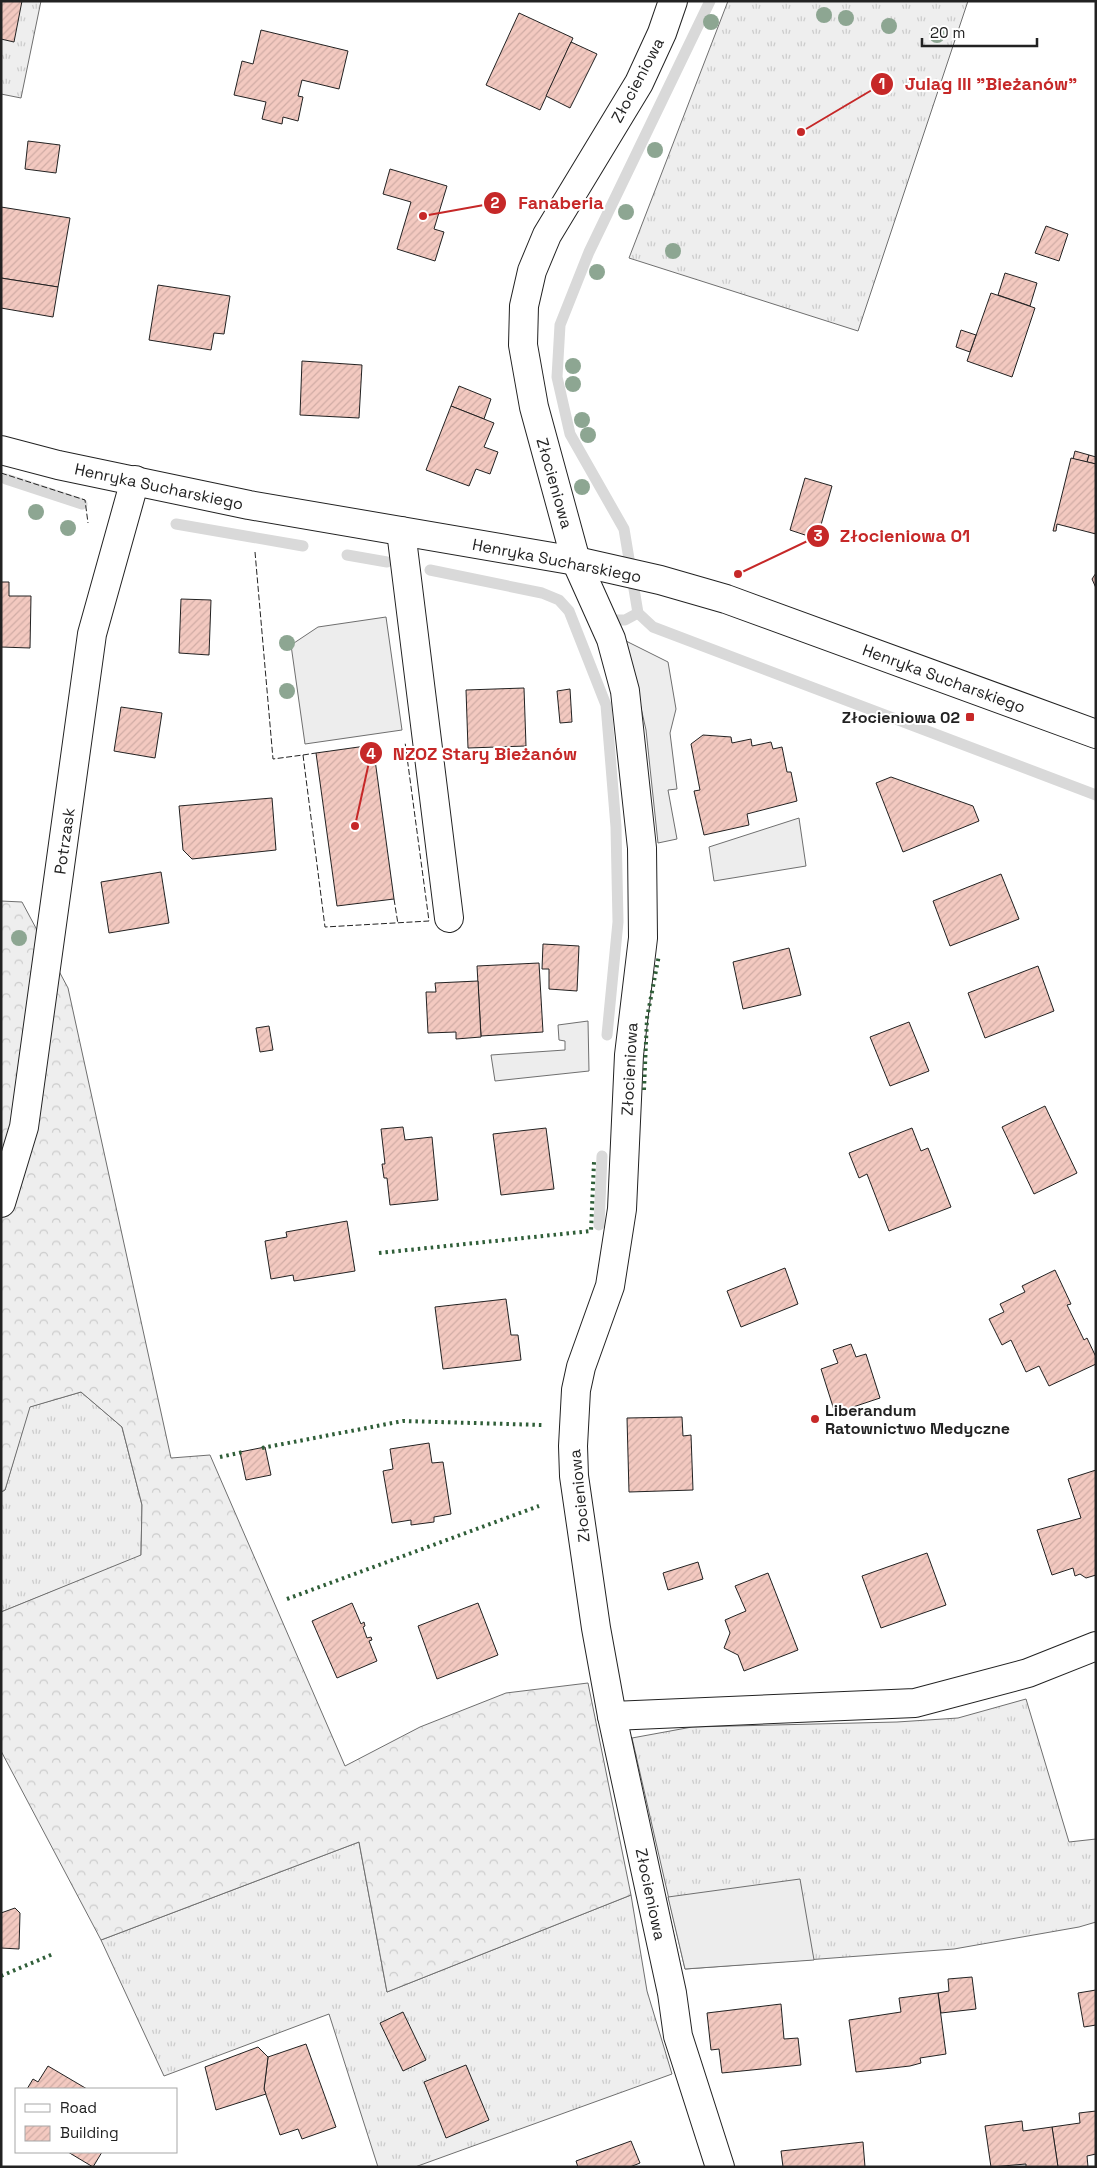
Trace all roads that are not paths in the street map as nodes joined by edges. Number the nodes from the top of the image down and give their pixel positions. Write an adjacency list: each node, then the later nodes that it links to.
1 (673, 1): 5 (street, Złocieniowa)
2 (1, 450): 3 (street, Henryka Sucharskiego)
3 (135, 480): 4 (street, Henryka Sucharskiego); 8 (street, Potrzask)
4 (401, 531): 5 (street, Henryka Sucharskiego); 7 (street)
5 (576, 561): 6 (street, Henryka Sucharskiego); 10 (street, Złocieniowa)
6 (1096, 734)
7 (449, 918)
8 (1, 1203)
9 (1096, 1646): 10 (street)
10 (612, 1716): 11 (street, Złocieniowa)
11 (720, 2167)

